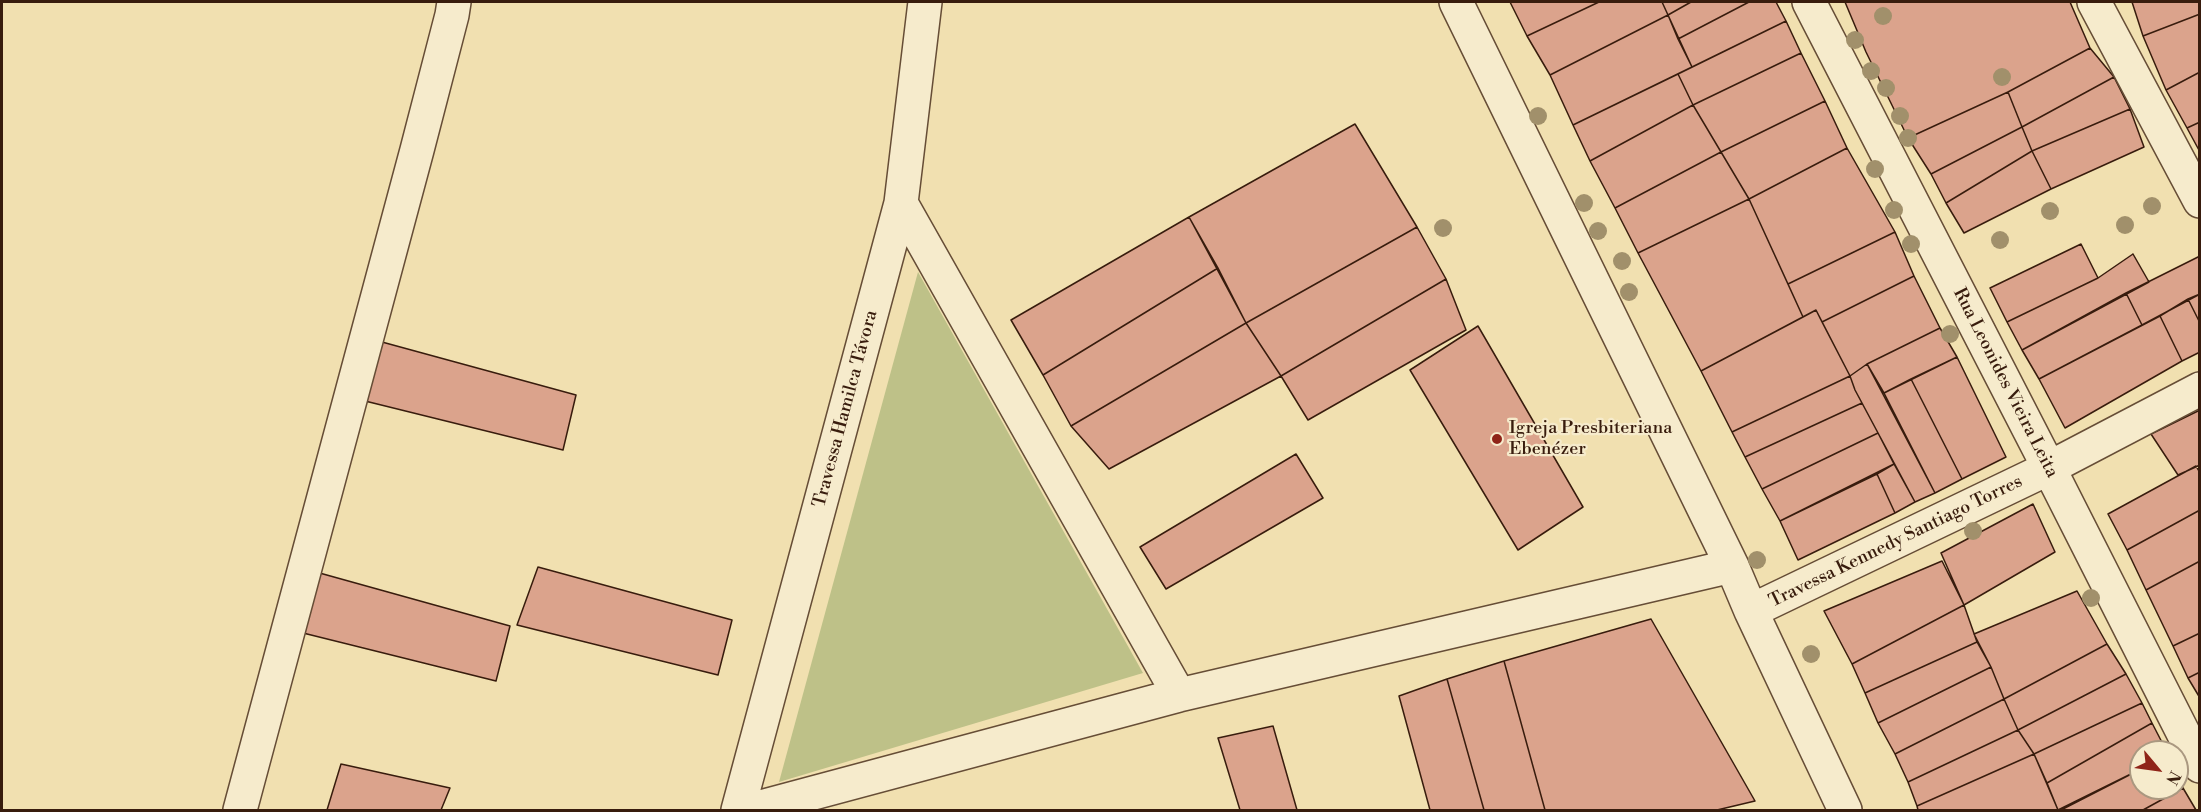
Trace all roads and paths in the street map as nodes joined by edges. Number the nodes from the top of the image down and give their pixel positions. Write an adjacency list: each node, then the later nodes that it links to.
1 (454, 2): 14 (street)
2 (925, 2): 7 (street, Travessa Hamilca Távora)
3 (1456, 2): 10 (street)
4 (1809, 2): 9 (street, Rua Leonides Vieira Leita)
5 (2094, 2): 6 (street)
6 (2199, 201)
7 (901, 203): 12 (street); 15 (street, Travessa Hamilca Távora)
8 (2199, 389): 9 (street, Travessa Kennedy Santiago Torres)
9 (2049, 468): 11 (street, Travessa Kennedy Santiago Torres); 13 (street, Rua Leonides Vieira Leita)
10 (1732, 566): 11 (street); 12 (street)
11 (1751, 611): 17 (street)
12 (1179, 695): 16 (street)
13 (2199, 766)
14 (240, 810)
15 (738, 810)
16 (750, 810)
17 (1845, 810)

